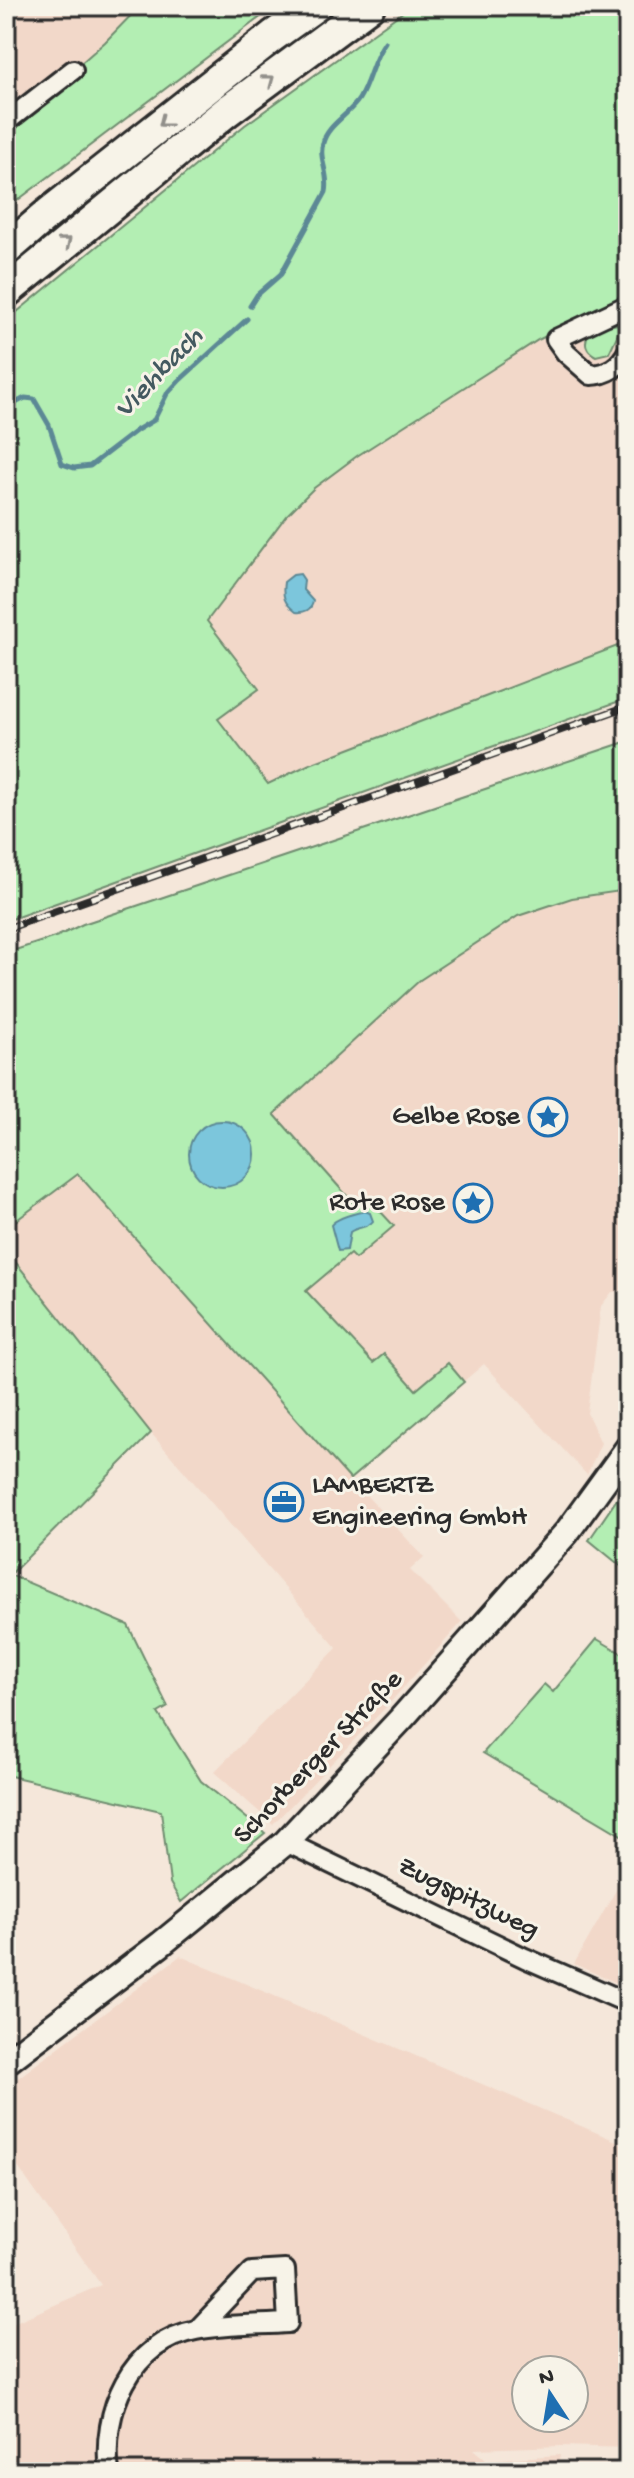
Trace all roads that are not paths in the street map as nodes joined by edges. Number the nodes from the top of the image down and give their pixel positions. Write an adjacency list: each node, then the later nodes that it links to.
1 (315, 6): 5 (highway, one-way to 5)
2 (369, 6): 8 (highway, one-way to 2)
3 (73, 70): 4 (street)
4 (6, 122)
5 (49, 213): 6 (highway); 7 (highway)
6 (6, 230)
7 (6, 250)
8 (6, 292)
9 (628, 305): 10 (street)
10 (628, 351)
11 (628, 1448): 12 (street, Schorberger Straße)
12 (286, 1842): 13 (street, Zugspitzweg); 14 (street, Schorberger Straße)
13 (628, 2003)
14 (6, 2062)
15 (198, 2329): 15 (street); 16 (street)
16 (109, 2472)

